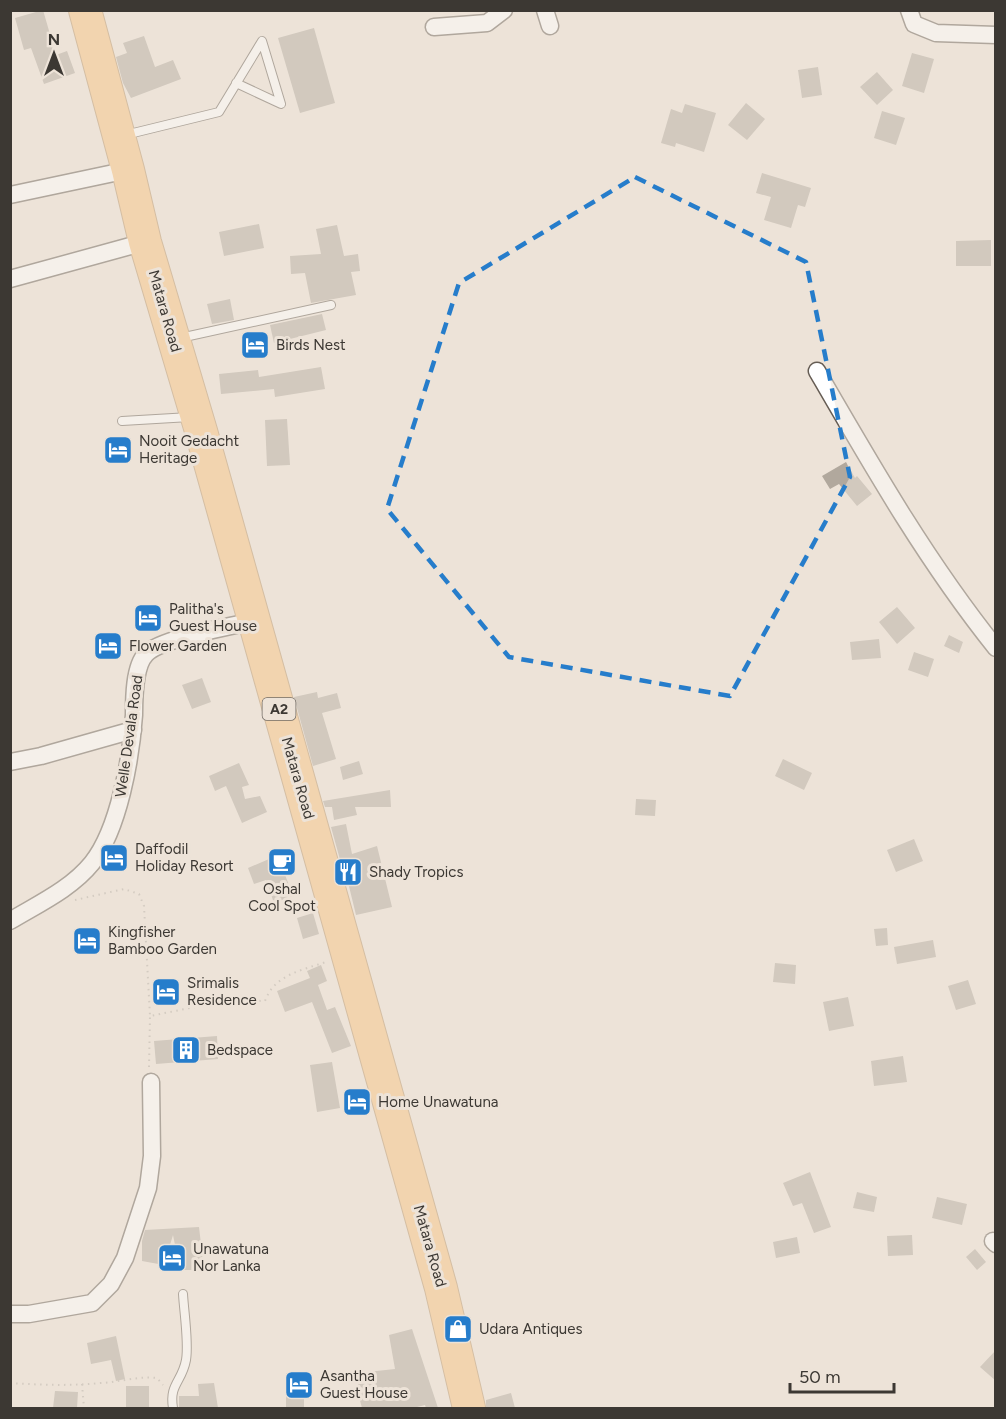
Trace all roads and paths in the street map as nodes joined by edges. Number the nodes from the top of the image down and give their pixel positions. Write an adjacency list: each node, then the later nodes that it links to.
1 (85, 10): 7 (highway, Matara Road / A2)
2 (504, 10): 4 (street)
3 (909, 10): 5 (street)
4 (434, 27)
5 (996, 35)
6 (236, 83): 6 (lane); 7 (lane)
7 (119, 137): 8 (highway, Matara Road / A2)
8 (128, 170): 9 (street); 10 (highway, Matara Road / A2)
9 (10, 195)
10 (145, 242): 11 (street); 13 (highway, Matara Road / A2)
11 (10, 279)
12 (331, 305): 13 (lane)
13 (174, 340): 15 (highway, Matara Road / A2)
14 (817, 371): 18 (street)
15 (197, 417): 16 (lane); 17 (highway, Matara Road / A2)
16 (122, 421)
17 (254, 621): 19 (street, Welle Devala Road); 23 (highway, Matara Road / A2)
18 (996, 648)
19 (133, 730): 20 (street); 22 (street, Welle Devala Road)
20 (10, 762)
21 (72, 900): 24 (path)
22 (10, 921)
23 (348, 954): 24 (path); 33 (highway, Matara Road / A2)
24 (150, 1016): 25 (path)
25 (150, 1082): 27 (street)
26 (183, 1294): 30 (lane)
27 (10, 1314)
28 (10, 1383): 29 (path)
29 (82, 1384): 30 (path); 31 (path)
30 (171, 1395): 32 (lane)
31 (84, 1408)
32 (173, 1408)
33 (470, 1408)

